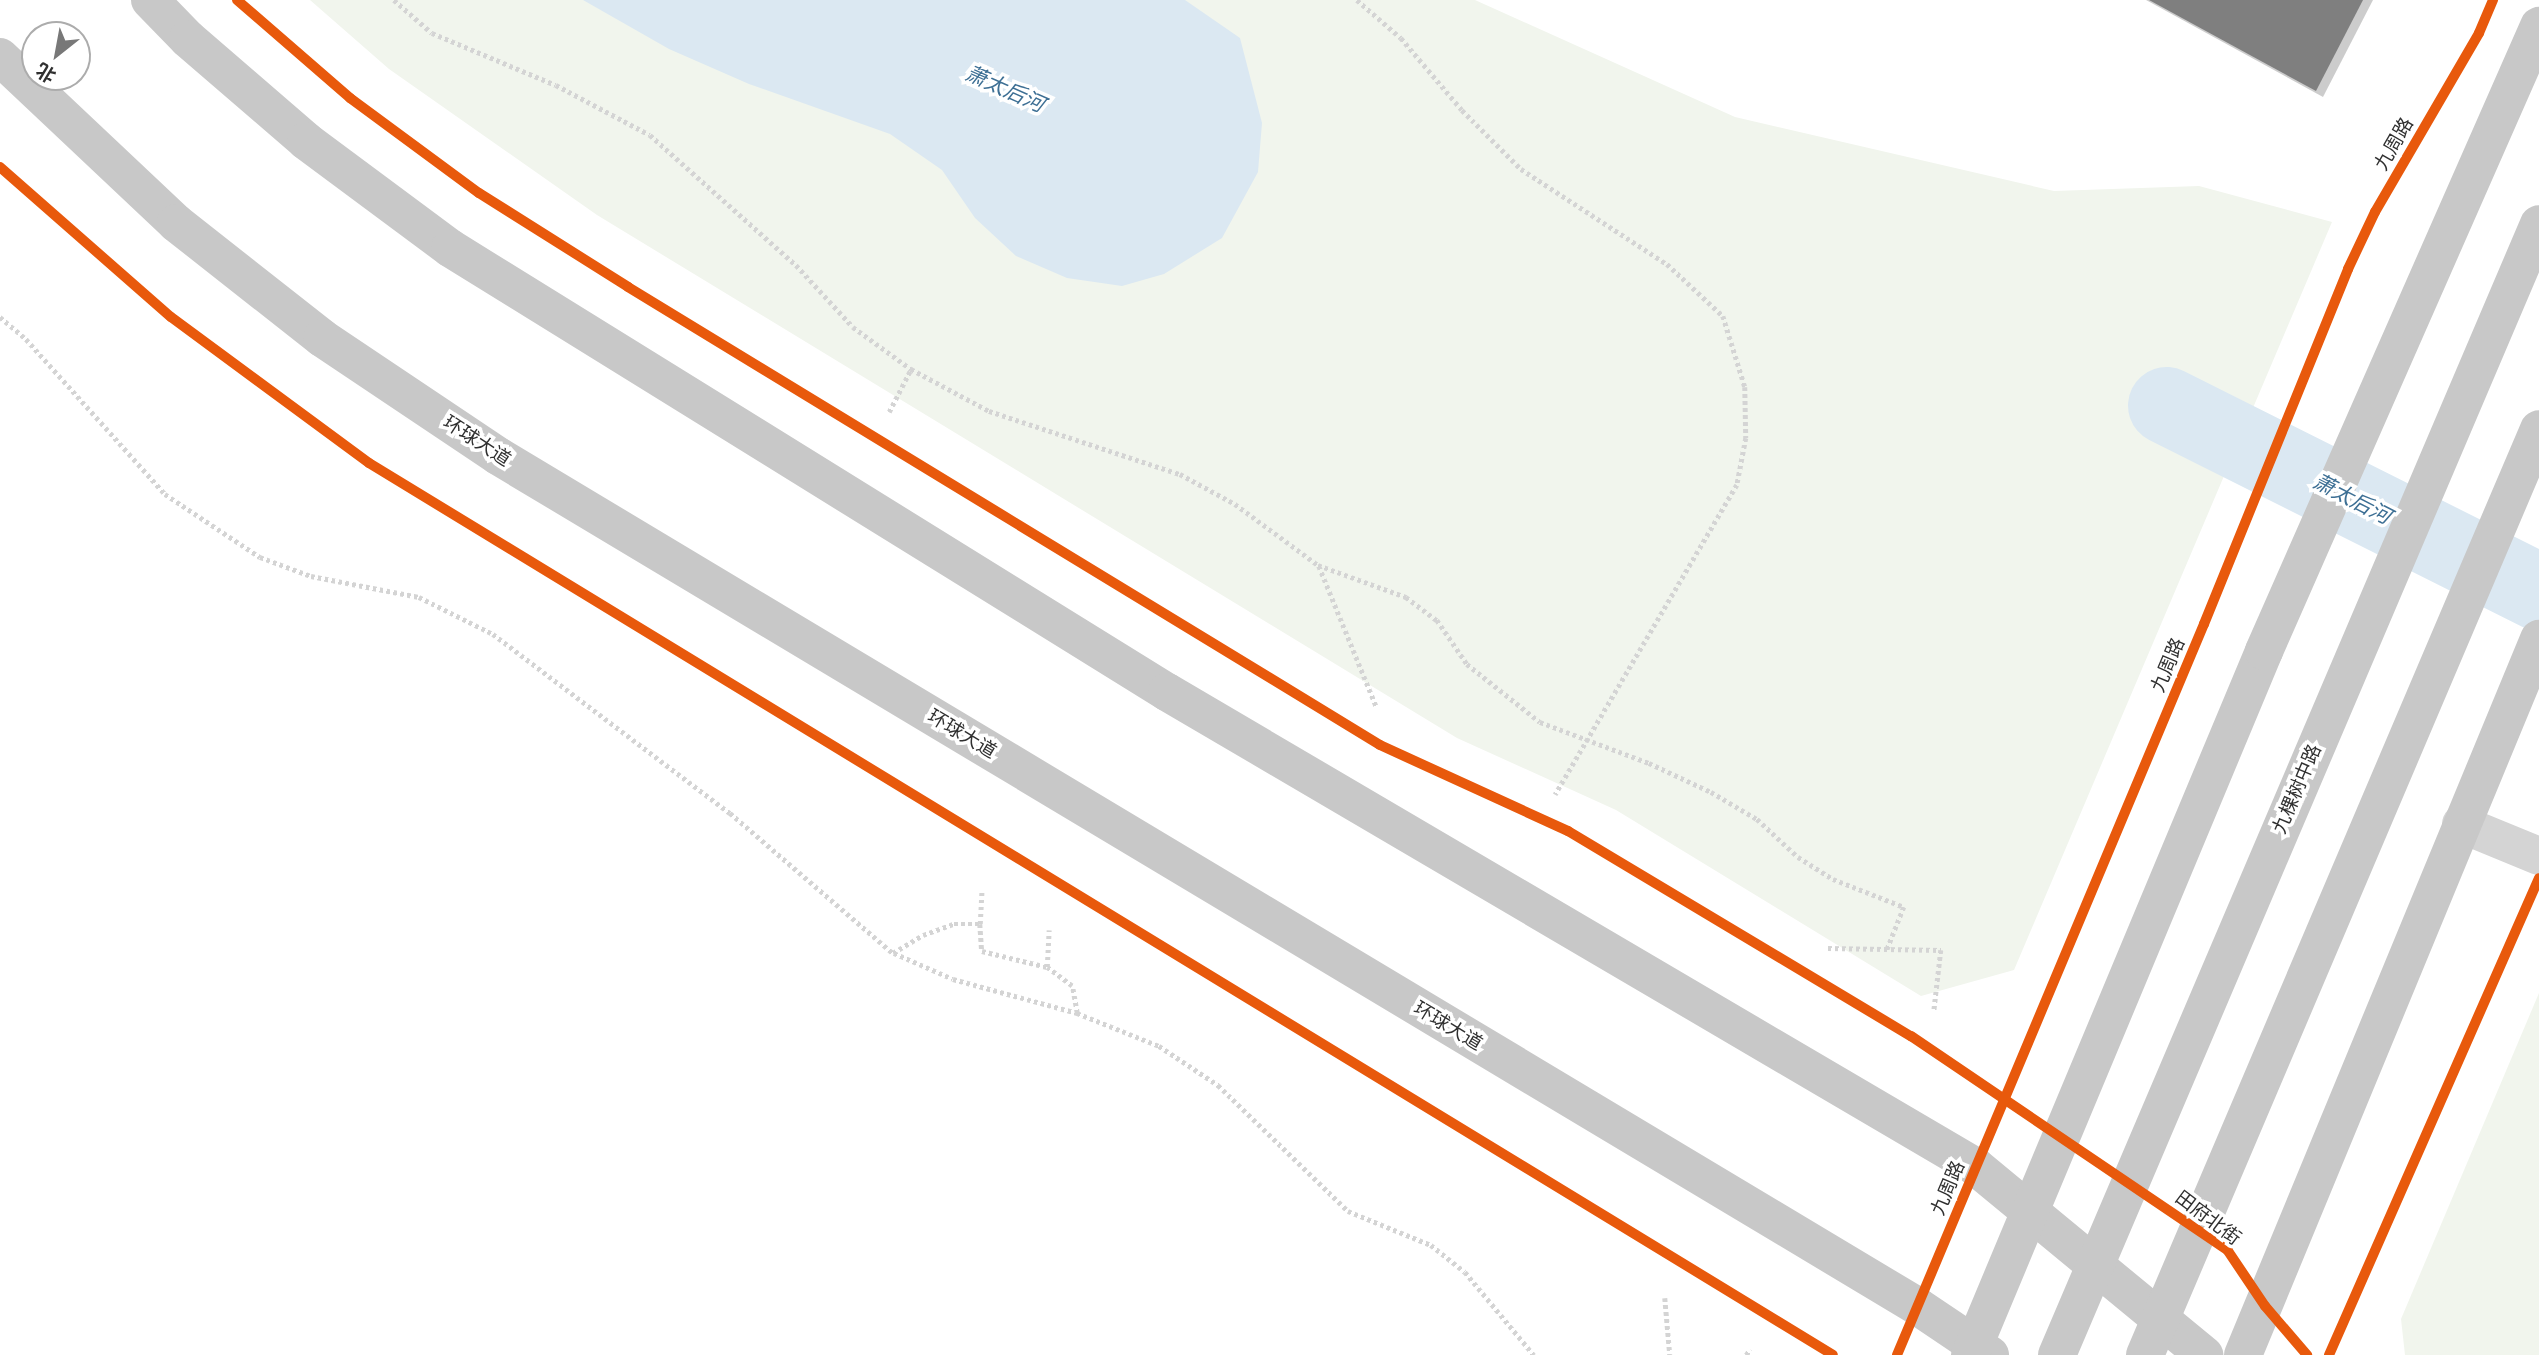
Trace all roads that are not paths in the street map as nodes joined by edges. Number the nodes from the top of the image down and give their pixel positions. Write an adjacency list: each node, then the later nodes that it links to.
1 (150, 0): 9 (main road)
2 (2539, 26): 9 (main road)
3 (0, 57): 10 (main road, 环球大道)
4 (2539, 224): 11 (main road, 九棵树中路, bridge)
5 (2539, 429): 12 (main road, bridge)
6 (2539, 639): 7 (main road)
7 (2461, 824): 8 (street); 14 (main road)
8 (2539, 856)
9 (2029, 1208): 10 (main road); 13 (main road)
10 (1978, 1352)
11 (2057, 1355)
12 (2145, 1355)
13 (2204, 1355)
14 (2243, 1355)

